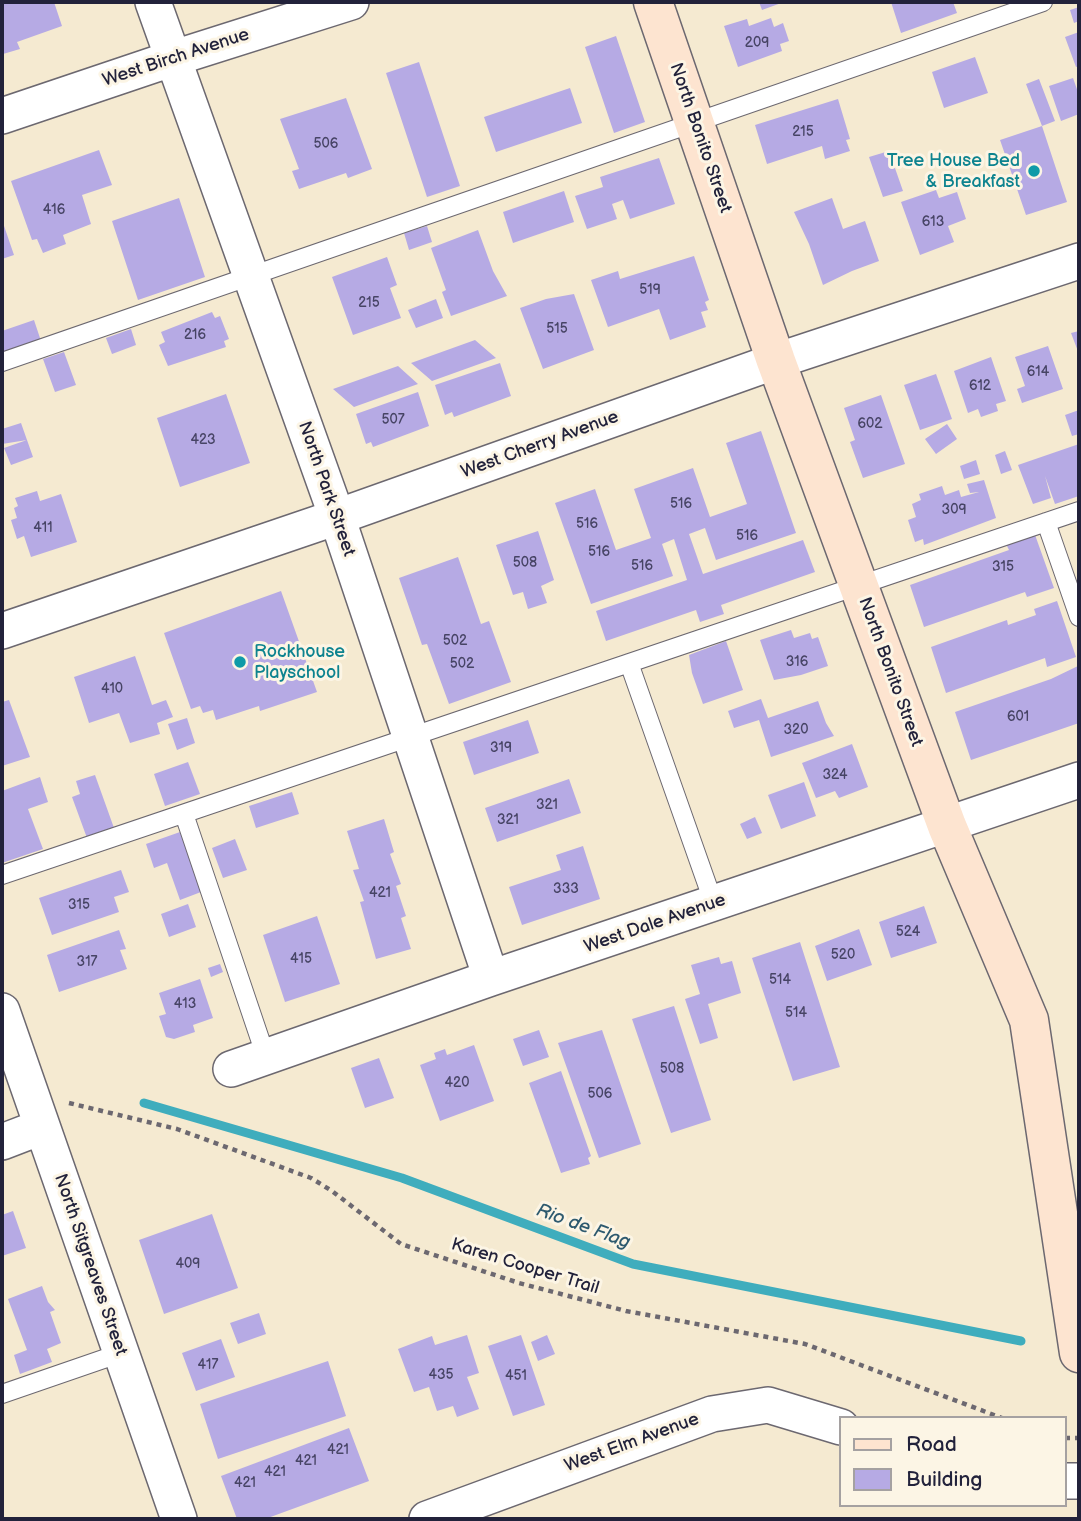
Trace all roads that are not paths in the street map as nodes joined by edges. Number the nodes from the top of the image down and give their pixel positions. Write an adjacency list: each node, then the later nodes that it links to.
1 (153, 2): 5 (street, North Park Street)
2 (351, 2): 5 (street, West Birch Avenue)
3 (653, 2): 7 (street, North Bonito Street)
4 (1043, 2): 7 (lane)
5 (171, 58): 6 (street, West Birch Avenue); 9 (street, North Park Street)
6 (2, 116)
7 (694, 122): 9 (lane); 10 (street, North Bonito Street)
8 (1079, 261): 10 (street, West Cherry Avenue)
9 (250, 276): 11 (lane); 13 (street, North Park Street)
10 (776, 361): 13 (street, West Cherry Avenue); 15 (street, North Bonito Street)
11 (2, 362)
12 (1079, 511): 14 (lane)
13 (337, 517): 17 (street, West Cherry Avenue); 19 (street, North Park Street)
14 (1046, 522): 15 (lane); 16 (lane)
15 (858, 586): 18 (lane); 22 (street, North Bonito Street)
16 (1079, 617)
17 (2, 631)
18 (629, 663): 19 (lane); 24 (lane)
19 (410, 737): 21 (lane); 25 (street, North Park Street)
20 (1079, 780): 22 (street, West Dale Avenue)
21 (184, 814): 23 (lane); 27 (lane)
22 (947, 826): 24 (street, West Dale Avenue); 32 (street, North Bonito Street)
23 (2, 876)
24 (714, 904): 25 (street, West Dale Avenue)
25 (491, 978): 27 (street, West Dale Avenue)
26 (2, 1011): 29 (street, North Sitgreaves Street)
27 (266, 1057): 28 (street, West Dale Avenue)
28 (231, 1069)
29 (50, 1113): 30 (street); 31 (street, North Sitgreaves Street)
30 (2, 1142)
31 (121, 1353): 33 (lane); 35 (street, North Sitgreaves Street)
32 (1079, 1353)
33 (2, 1394)
34 (839, 1426): 36 (street, West Elm Avenue)
35 (179, 1519)
36 (427, 1519)

